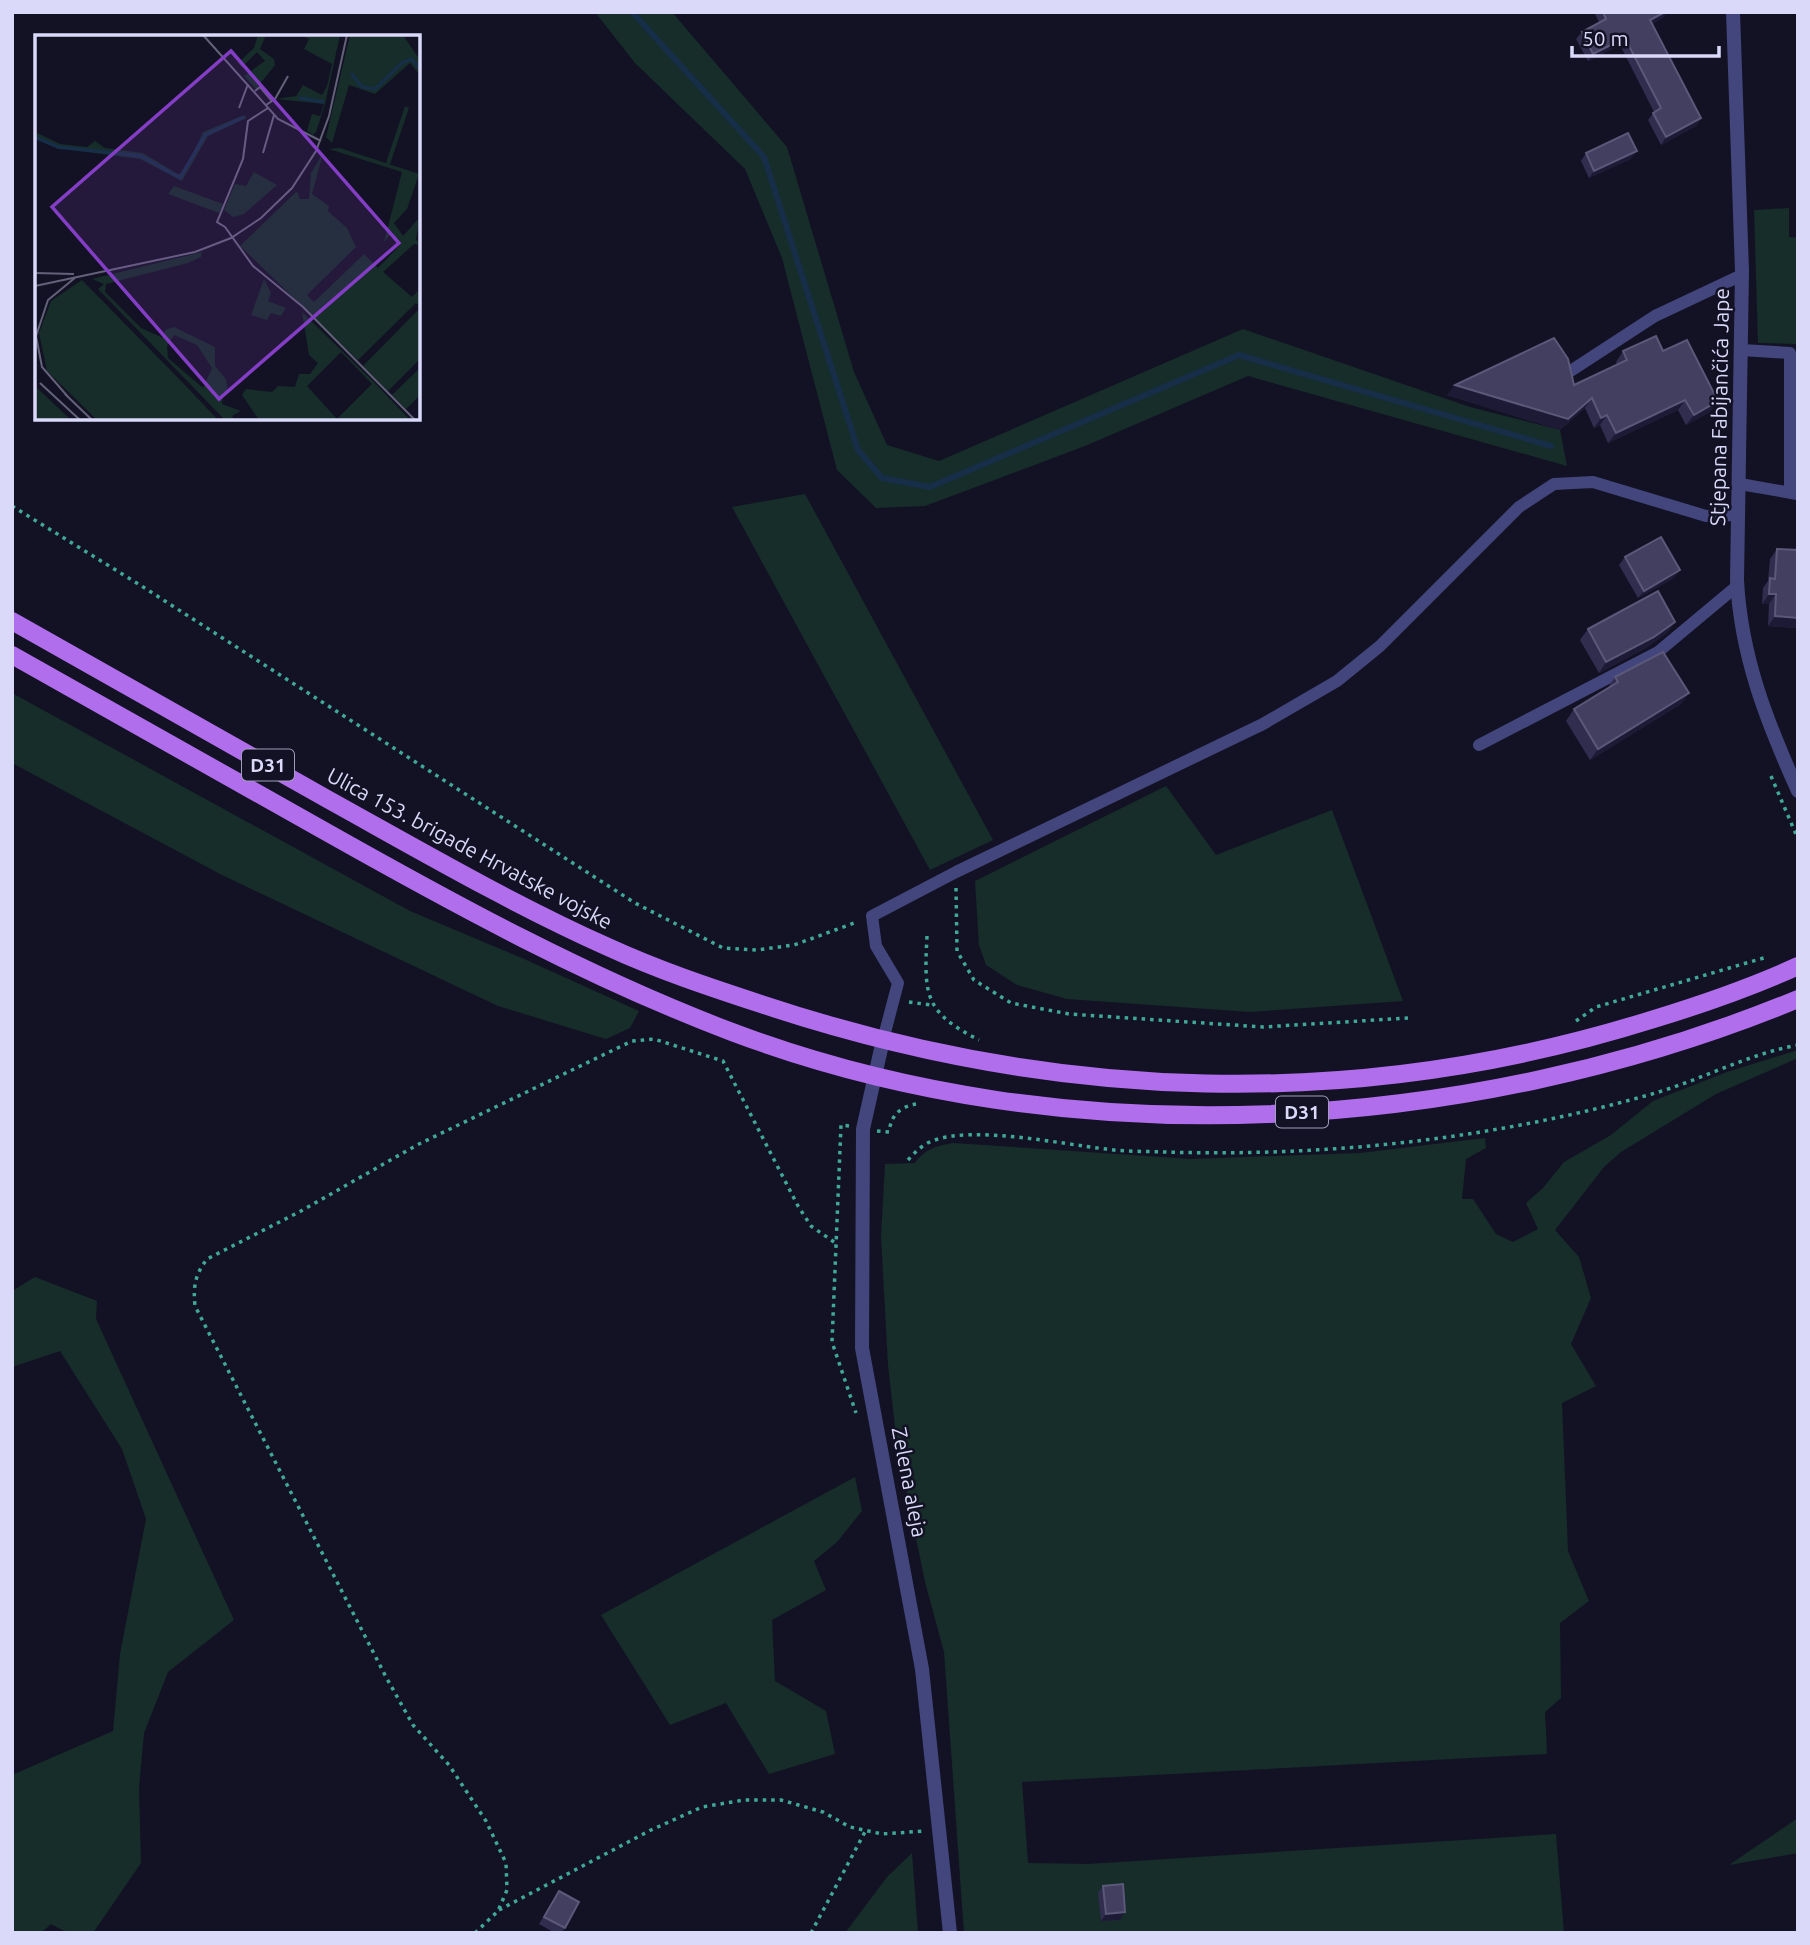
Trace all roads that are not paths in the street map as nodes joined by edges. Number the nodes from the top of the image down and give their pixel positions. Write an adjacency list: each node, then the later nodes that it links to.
1 (1733, 12): 2 (street, Stjepana Fabijančića Jape)
2 (1742, 275): 3 (street, Stjepana Fabijančića Jape); 4 (lane)
3 (1742, 350): 5 (street, Stjepana Fabijančića Jape); 6 (lane)
4 (1569, 372)
5 (1740, 484): 6 (lane); 7 (street, Stjepana Fabijančića Jape)
6 (1794, 493)
7 (1738, 515): 8 (street, Stjepana Fabijančića Jape); 15 (lane)
8 (1737, 586): 11 (lane); 12 (street, Stjepana Fabijančića Jape)
9 (12, 621): 15 (main road, Ulica 153. brigade Hrvatske vojske / D31)
10 (12, 655): 16 (main road, D31)
11 (1479, 745)
12 (1798, 792)
13 (1798, 966): 15 (main road, Ulica 153. brigade Hrvatske vojske / D31)
14 (1798, 999): 16 (main road, D31)
15 (883, 1040): 16 (street, Zelena aleja)
16 (874, 1075): 17 (street, Zelena aleja)
17 (950, 1933)

